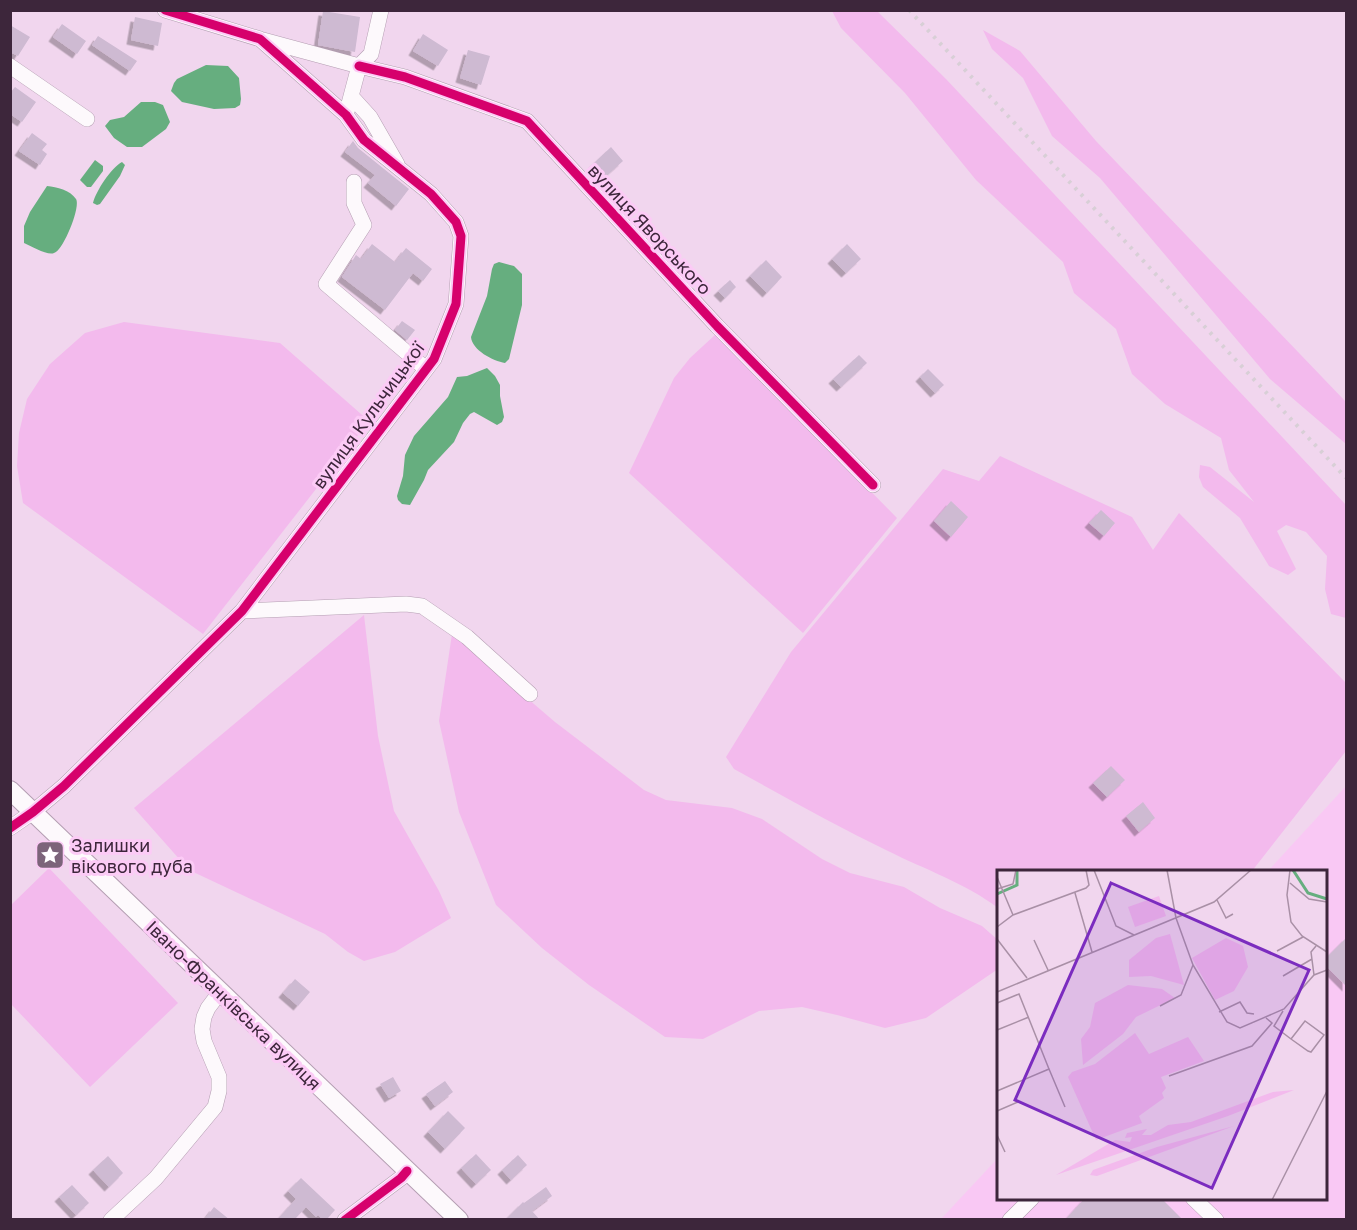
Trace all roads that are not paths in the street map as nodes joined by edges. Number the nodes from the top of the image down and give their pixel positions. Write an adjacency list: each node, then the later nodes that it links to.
1 (165, 10): 3 (street, вулиця Кульчицької)
2 (381, 10): 5 (street)
3 (260, 39): 5 (street, вулиця Яворського); 7 (street, вулиця Кульчицької)
4 (10, 66): 8 (street)
5 (359, 66): 6 (street); 12 (street, вулиця Яворського)
6 (351, 96): 7 (street); 9 (street)
7 (346, 115): 9 (street, вулиця Кульчицької)
8 (87, 119)
9 (400, 169): 11 (street, вулиця Кульчицької)
10 (354, 182): 11 (street)
11 (426, 369): 13 (street, вулиця Кульчицької)
12 (873, 485)
13 (242, 611): 14 (street); 16 (street, вулиця Кульчицької)
14 (530, 694)
15 (10, 790): 16 (main road, Івано-Франківська вулиця)
16 (33, 812): 17 (street, вулиця Кульчицької); 18 (main road, Івано-Франківська вулиця)
17 (10, 828)
18 (220, 992): 19 (main road, Івано-Франківська вулиця); 22 (street)
19 (407, 1170): 23 (street); 24 (main road, Івано-Франківська вулиця)
20 (1030, 1200): 25 (street)
21 (1195, 1200): 26 (street)
22 (111, 1220)
23 (345, 1220)
24 (459, 1220)
25 (1010, 1220)
26 (1216, 1220)

